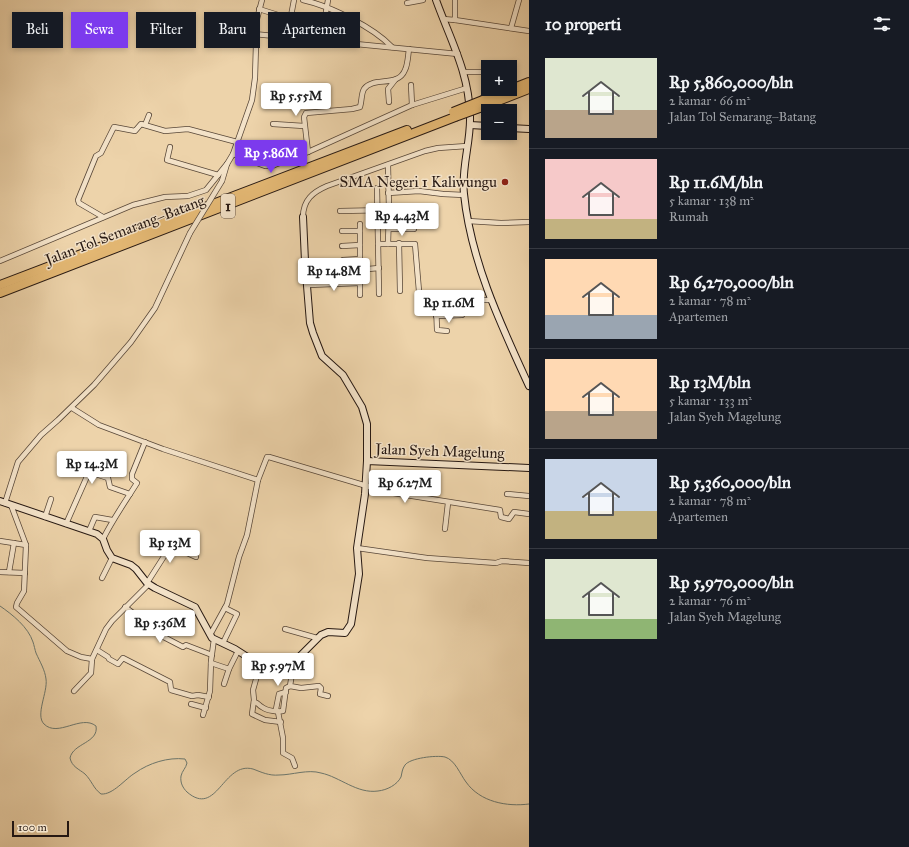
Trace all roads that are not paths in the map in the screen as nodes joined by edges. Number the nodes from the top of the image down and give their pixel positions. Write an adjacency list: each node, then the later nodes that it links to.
1 (262, 0): 11 (street)
2 (294, 0): 14 (street)
3 (302, 0): 10 (street)
4 (328, 0): 10 (street)
5 (423, 0): 9 (street)
6 (436, 0): 16 (street)
7 (455, 0): 17 (street)
8 (519, 0): 18 (street)
9 (407, 3)
10 (327, 8): 15 (street); 21 (street)
11 (259, 9): 12 (street); 13 (street)
12 (258, 12)
13 (268, 12)
14 (291, 12)
15 (326, 12)
16 (443, 19): 17 (street); 24 (street)
17 (455, 20): 18 (street)
18 (510, 28): 19 (street)
19 (529, 31)
20 (360, 44): 21 (street)
21 (393, 47): 23 (street)
22 (256, 48): 44 (street)
23 (409, 49): 24 (street); 27 (street)
24 (458, 54): 25 (street)
25 (464, 72): 26 (street); 30 (street)
26 (481, 72)
27 (395, 80): 32 (street); 40 (street)
28 (529, 82): 33 (highway, Jalan Tol Semarang–Batang / 1)
29 (411, 85): 34 (street)
30 (467, 88): 34 (street); 39 (street)
31 (529, 89): 33 (highway, Jalan Tol Semarang–Batang / 1)
32 (389, 102)
33 (484, 103): 36 (highway, Jalan Tol Semarang–Batang / 1, bridge)
34 (412, 105): 47 (street)
35 (149, 115): 38 (street)
36 (454, 115): 80 (highway, Jalan Tol Semarang–Batang / 1); 83 (highway, Jalan Tol Semarang–Batang / 1)
37 (272, 124): 40 (street)
38 (145, 125): 44 (street); 58 (street)
39 (470, 125): 41 (street); 45 (street)
40 (304, 126): 47 (street)
41 (481, 126)
42 (517, 128): 43 (street)
43 (529, 129)
44 (237, 142): 48 (street)
45 (467, 146): 50 (street); 54 (street)
46 (170, 147): 51 (street)
47 (308, 152): 48 (street)
48 (233, 154): 49 (street)
49 (227, 164): 51 (street); 92 (street, bridge)
50 (388, 165): 53 (street); 59 (street)
51 (218, 175): 58 (street)
52 (376, 188): 55 (street)
53 (388, 193): 54 (street); 56 (street)
54 (464, 195): 60 (street)
55 (377, 210): 56 (street); 57 (street); 68 (street)
56 (389, 210): 64 (street)
57 (340, 211)
58 (103, 217): 74 (street)
59 (304, 217): 81 (street)
60 (468, 221): 61 (street); 87 (street)
61 (529, 222)
62 (360, 224): 66 (street)
63 (414, 228): 64 (street)
64 (389, 229): 69 (street)
65 (342, 231): 66 (street)
66 (360, 231): 70 (street)
67 (399, 243): 69 (street); 82 (street); 89 (street)
68 (378, 244): 69 (street); 75 (street)
69 (388, 244)
70 (360, 245): 71 (street); 72 (street)
71 (342, 246)
72 (360, 259): 73 (street); 77 (street)
73 (343, 260)
74 (0, 261)
75 (379, 268): 76 (street); 84 (street)
76 (368, 269)
77 (360, 274): 78 (street); 79 (street)
78 (343, 275)
79 (360, 283): 81 (street); 85 (street)
80 (0, 285)
81 (308, 285): 94 (street)
82 (400, 291)
83 (0, 292)
84 (379, 294)
85 (360, 295)
86 (458, 300): 87 (street)
87 (492, 300): 91 (street)
88 (462, 315): 89 (street)
89 (436, 316): 90 (street)
90 (447, 331)
91 (529, 386)
92 (72, 408): 93 (street); 102 (street)
93 (145, 442): 96 (street); 98 (street)
94 (368, 461): 95 (street, Jalan Syeh Magelung); 97 (street, Jalan Syeh Magelung)
95 (529, 468)
96 (258, 480): 97 (street); 126 (street)
97 (366, 485): 103 (street); 116 (street, Jalan Syeh Magelung)
98 (130, 494): 106 (street); 107 (street)
99 (507, 494): 100 (street)
100 (529, 496)
101 (51, 499): 105 (street)
102 (6, 503): 105 (street); 114 (street)
103 (448, 503): 104 (street); 108 (street)
104 (529, 514)
105 (45, 517): 107 (street)
106 (112, 520): 109 (street); 111 (street)
107 (66, 524): 109 (street)
108 (445, 529)
109 (89, 531): 111 (street)
110 (181, 536): 115 (street)
111 (103, 539): 118 (street)
112 (0, 541): 113 (street)
113 (14, 543): 114 (street); 121 (street)
114 (26, 545): 122 (street)
115 (176, 548): 117 (street); 124 (street)
116 (357, 548): 119 (street); 129 (street, Jalan Syeh Magelung)
117 (196, 557)
118 (112, 558): 123 (street); 124 (street)
119 (529, 563)
120 (0, 572): 121 (street)
121 (9, 572): 122 (street)
122 (24, 573): 134 (street)
123 (102, 578)
124 (148, 583): 125 (street); 128 (street)
125 (125, 607): 131 (street); 133 (street)
126 (225, 608): 128 (street); 130 (street)
127 (285, 629): 129 (street)
128 (212, 637): 130 (street, Jalan Syeh Magelung); 133 (street)
129 (318, 638): 135 (street, Jalan Syeh Magelung)
130 (223, 644): 132 (street, Jalan Syeh Magelung)
131 (97, 650): 134 (street); 143 (street)
132 (238, 651): 137 (street, Jalan Syeh Magelung); 138 (street)
133 (212, 655): 136 (street)
134 (92, 659): 141 (street)
135 (294, 661): 137 (street, Jalan Syeh Magelung); 140 (street)
136 (211, 663): 138 (street); 143 (street)
137 (260, 665): 144 (street)
138 (229, 669): 139 (street)
139 (224, 684)
140 (290, 686): 142 (street); 147 (street)
141 (74, 691)
142 (328, 696)
143 (209, 697): 146 (street)
144 (254, 702): 147 (street); 149 (street)
145 (191, 704): 146 (street)
146 (206, 708): 148 (street)
147 (278, 712): 149 (street)
148 (203, 715)
149 (281, 722): 150 (street)
150 (295, 766)

